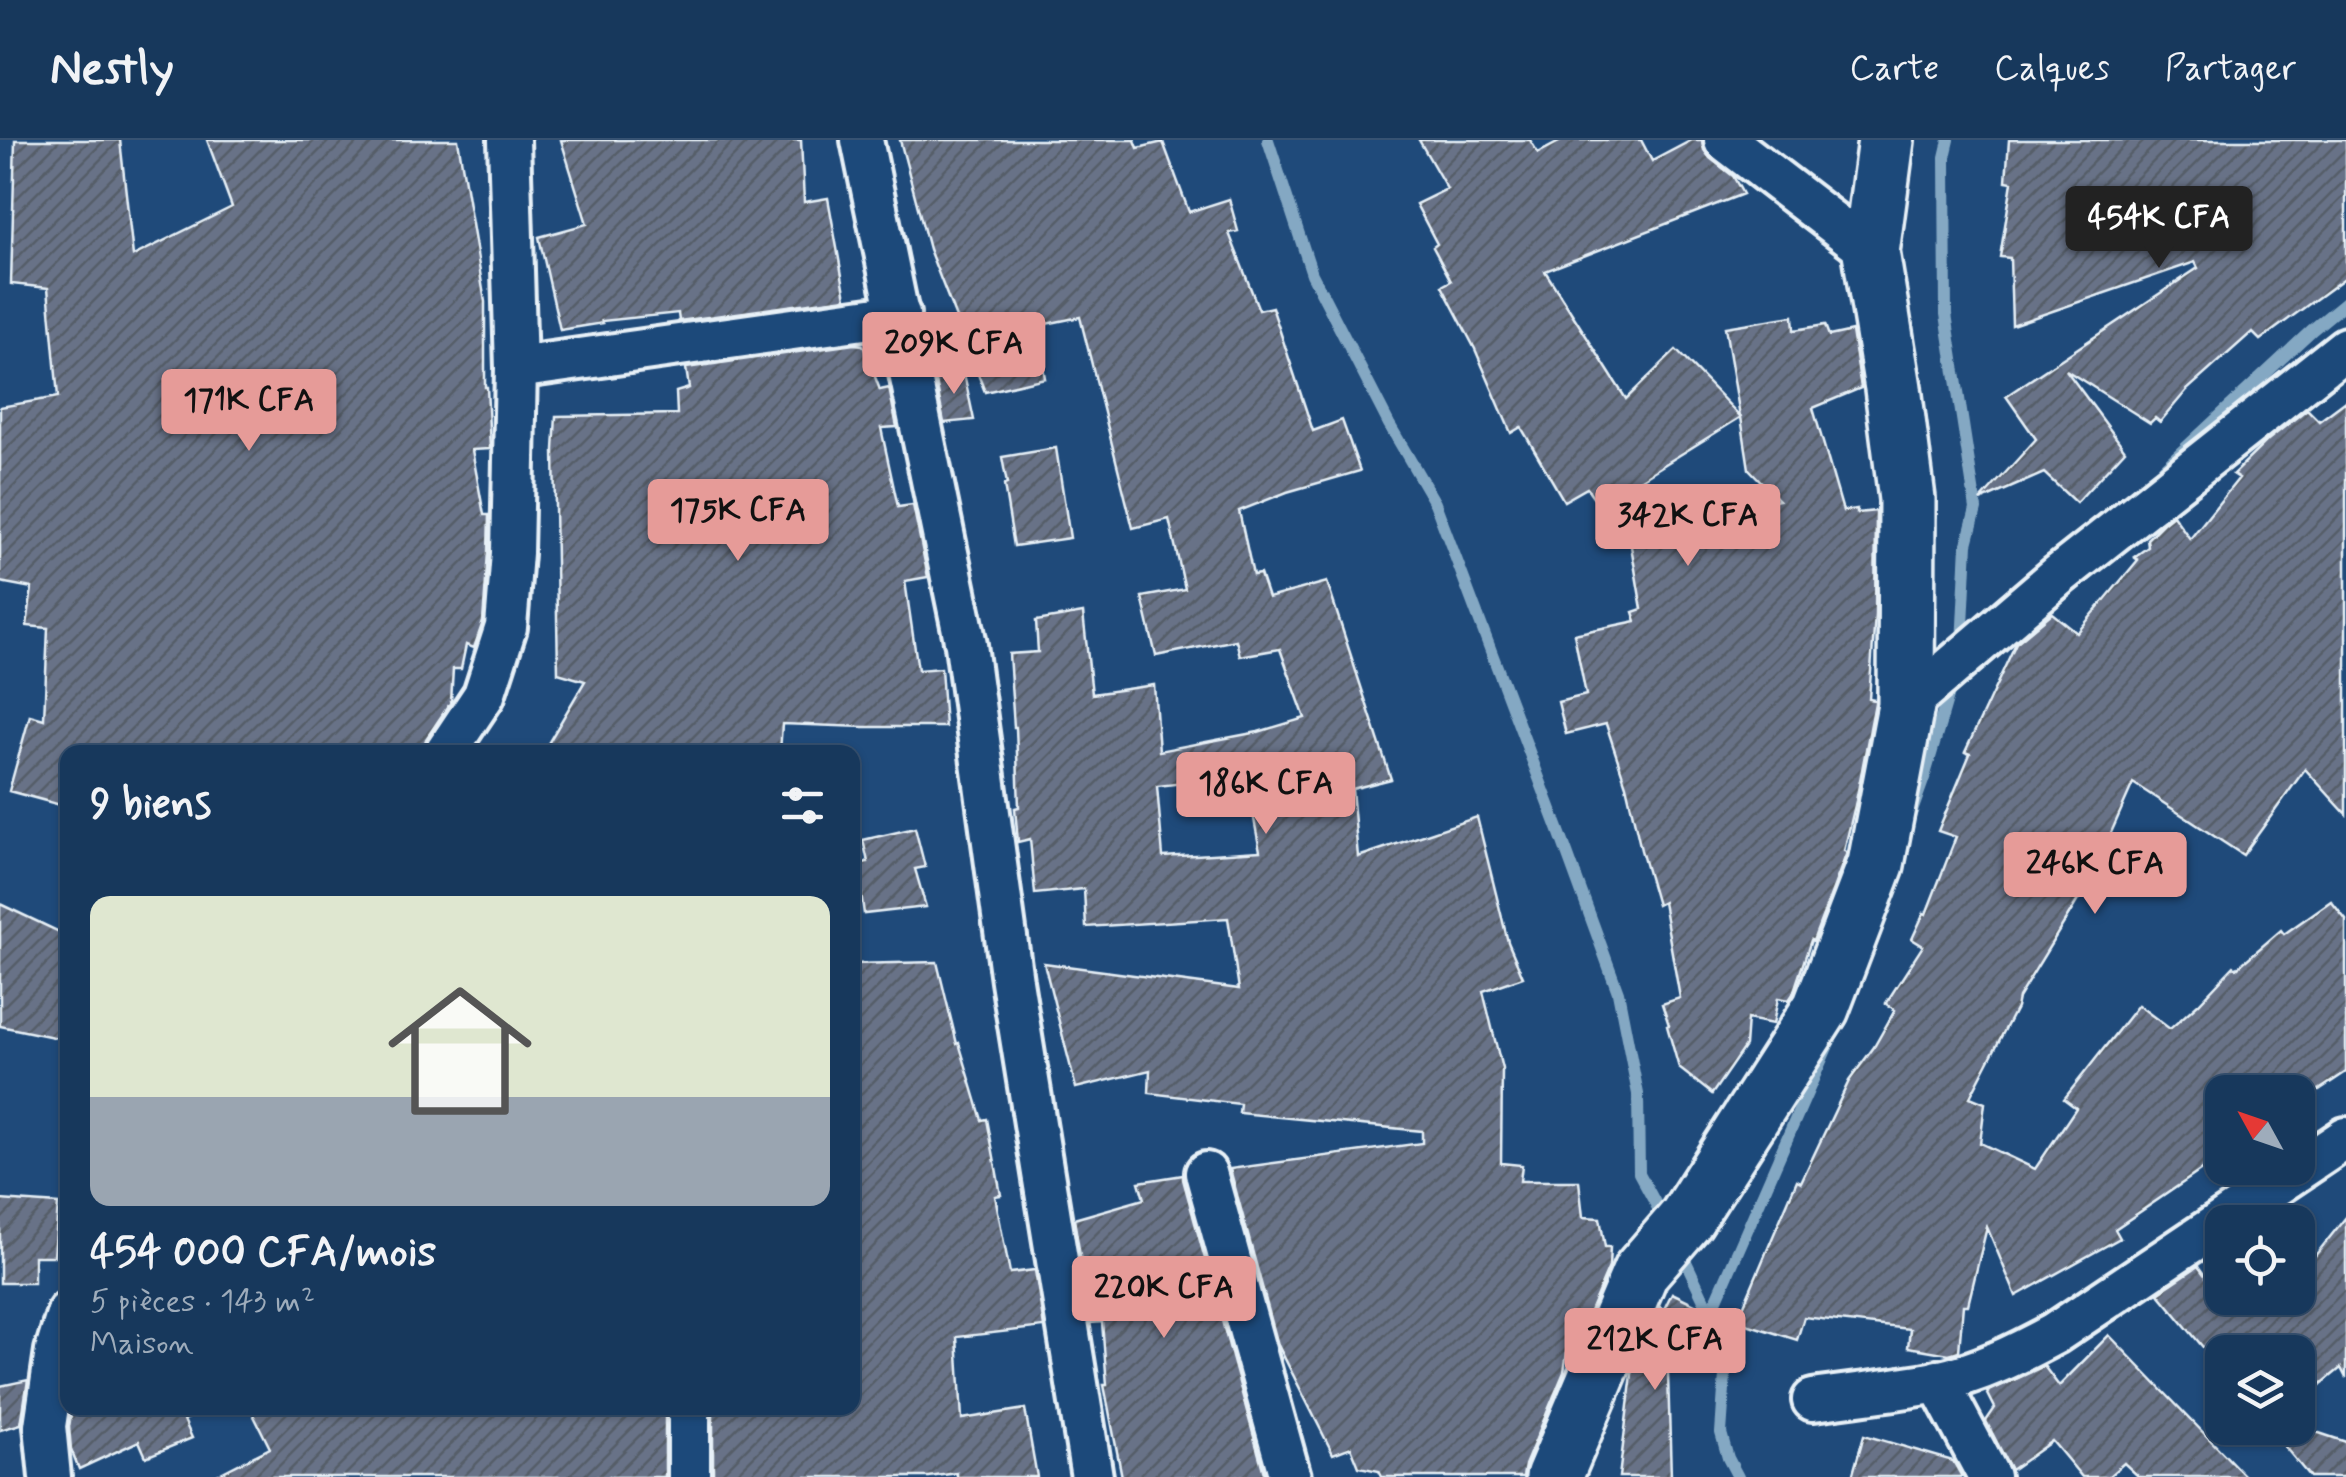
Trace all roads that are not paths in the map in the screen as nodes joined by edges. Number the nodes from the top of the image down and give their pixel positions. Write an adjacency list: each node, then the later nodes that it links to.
1 (510, 140): 8 (street)
2 (862, 140): 6 (street)
3 (1725, 140): 5 (street)
4 (1886, 140): 5 (main road)
5 (1872, 252): 9 (main road)
6 (898, 314): 8 (street); 19 (street)
7 (2346, 348): 9 (street)
8 (516, 368): 10 (street)
9 (1906, 706): 21 (main road)
10 (451, 745)
11 (2346, 1138): 14 (street)
12 (1206, 1174): 20 (street)
13 (60, 1338): 17 (street)
14 (1938, 1382): 15 (street); 22 (street)
15 (1812, 1400)
16 (689, 1415): 18 (street)
17 (50, 1477)
18 (689, 1477)
19 (1092, 1477)
20 (1290, 1477)
21 (1554, 1477)
22 (1990, 1477)

